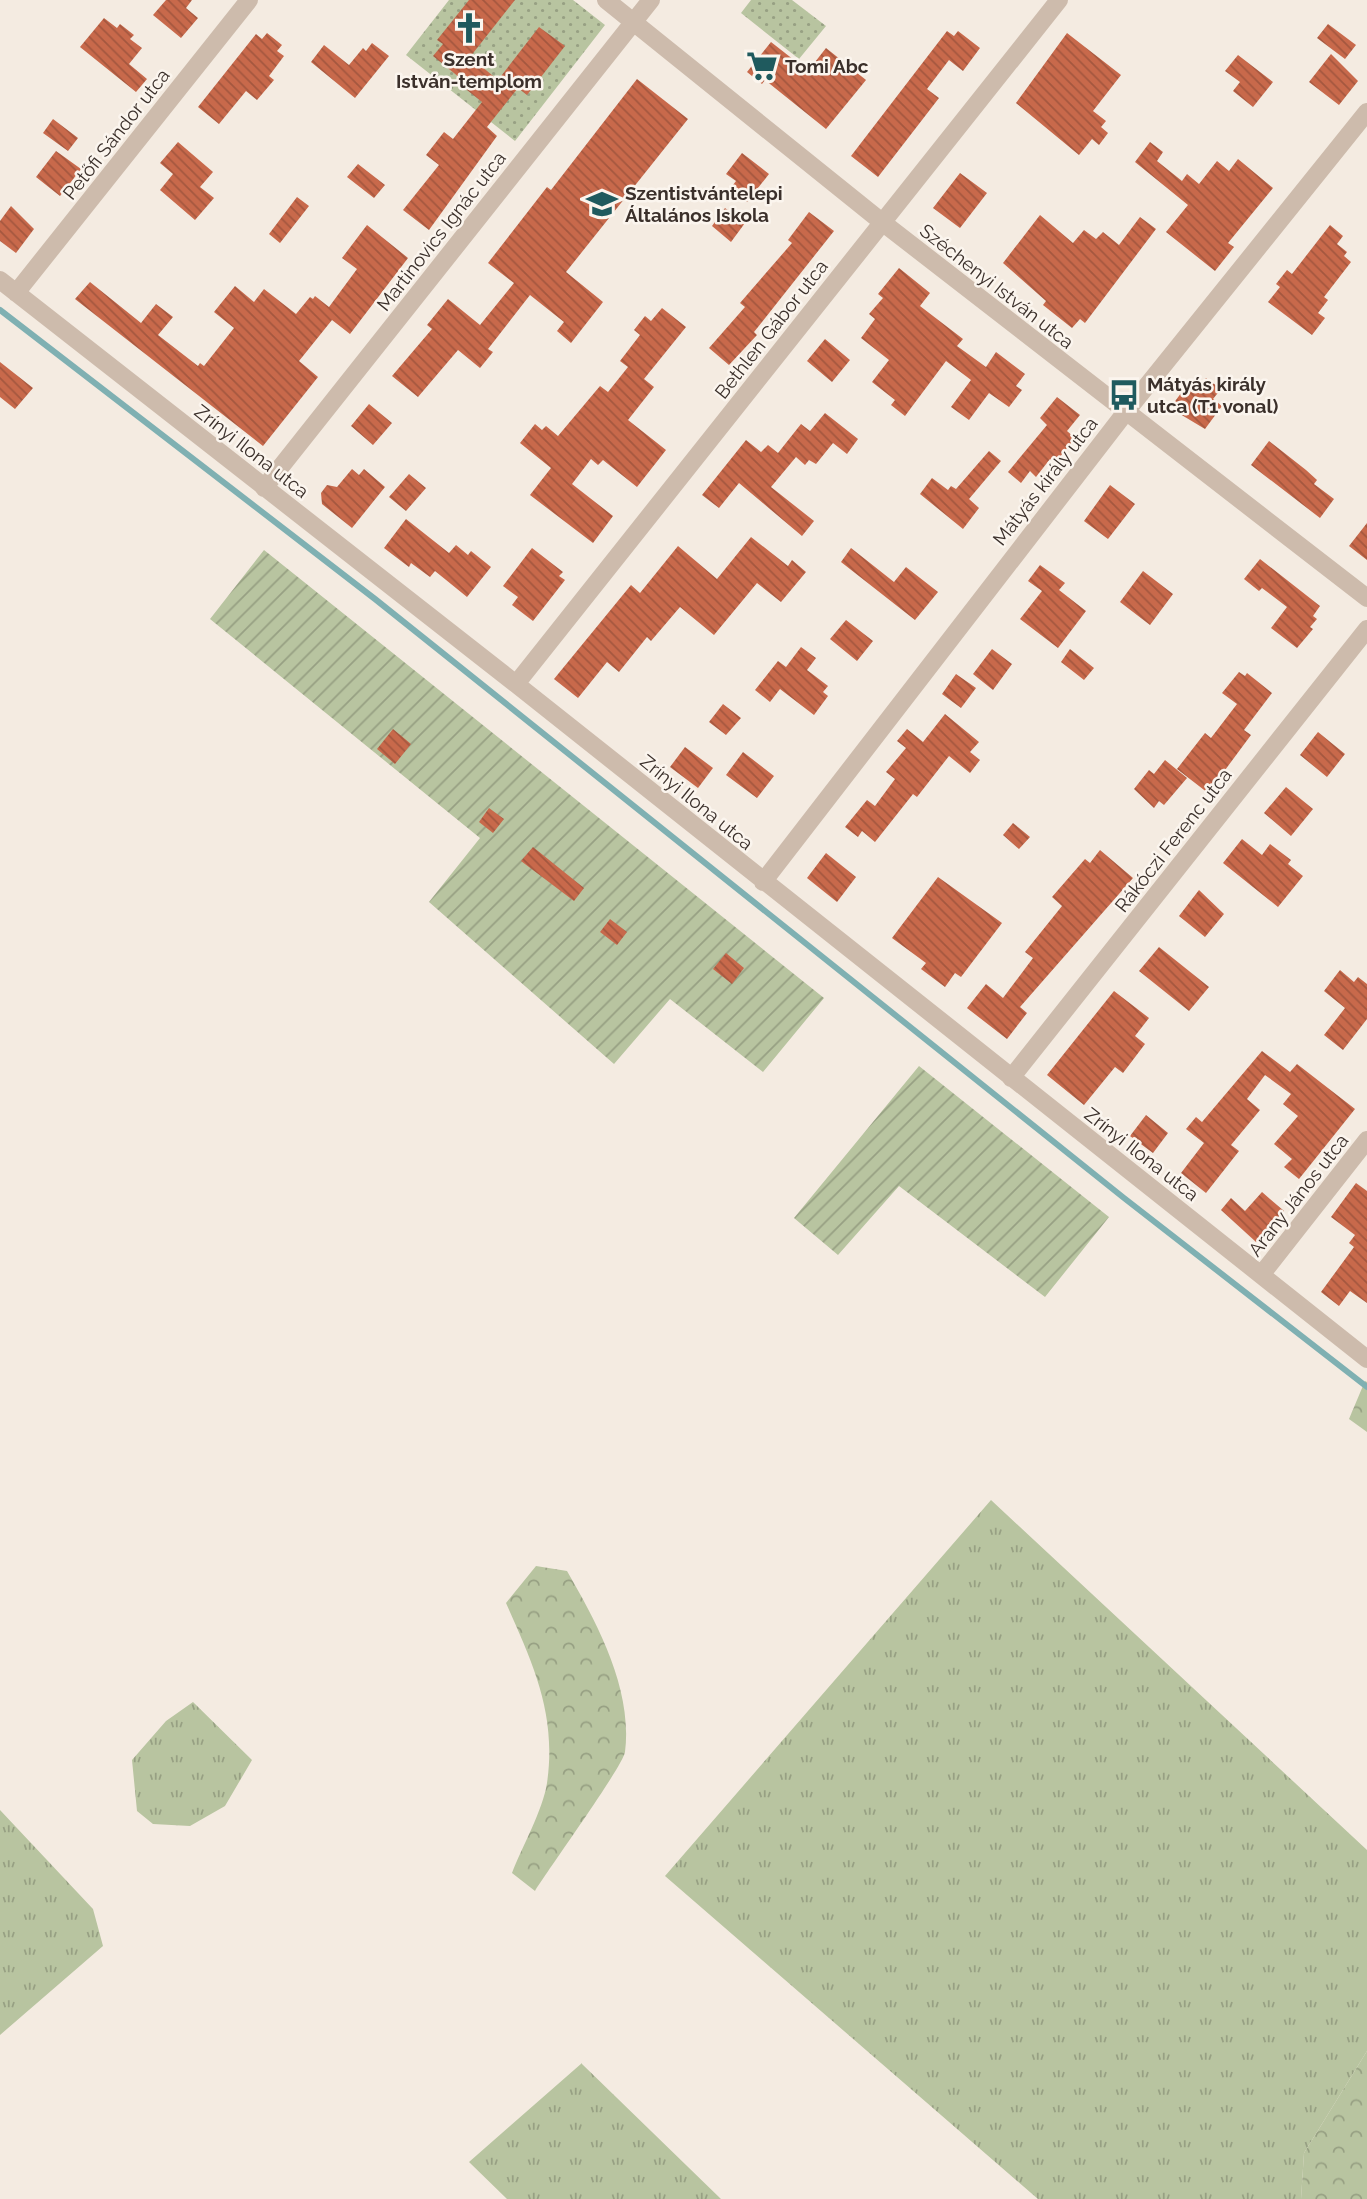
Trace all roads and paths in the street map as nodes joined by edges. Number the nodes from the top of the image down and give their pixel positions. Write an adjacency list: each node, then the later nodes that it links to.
1 (249, 0): 9 (street, Petőfi Sándor utca)
2 (606, 0): 5 (street, Széchenyi István utca)
3 (650, 0): 5 (street, Martinovics Ignác utca)
4 (1059, 0): 7 (street, Bethlen Gábor utca)
5 (633, 21): 7 (street, Széchenyi István utca); 11 (street, Martinovics Ignác utca)
6 (1367, 112): 10 (street, Mátyás király utca)
7 (882, 222): 10 (street, Széchenyi István utca); 14 (street, Bethlen Gábor utca)
8 (0, 280): 9 (street, Zrínyi Ilona utca)
9 (16, 293): 11 (street, Zrínyi Ilona utca)
10 (1125, 413): 12 (street, Széchenyi István utca); 15 (street, Mátyás király utca)
11 (264, 488): 14 (street, Zrínyi Ilona utca)
12 (1367, 598)
13 (1367, 629): 16 (street, Rákóczi Ferenc utca)
14 (516, 684): 15 (street, Zrínyi Ilona utca)
15 (763, 882): 16 (street, Zrínyi Ilona utca)
16 (1011, 1078): 18 (street, Zrínyi Ilona utca)
17 (1367, 1140): 18 (street, Arany János utca)
18 (1261, 1275): 19 (street, Zrínyi Ilona utca)
19 (1367, 1359)

